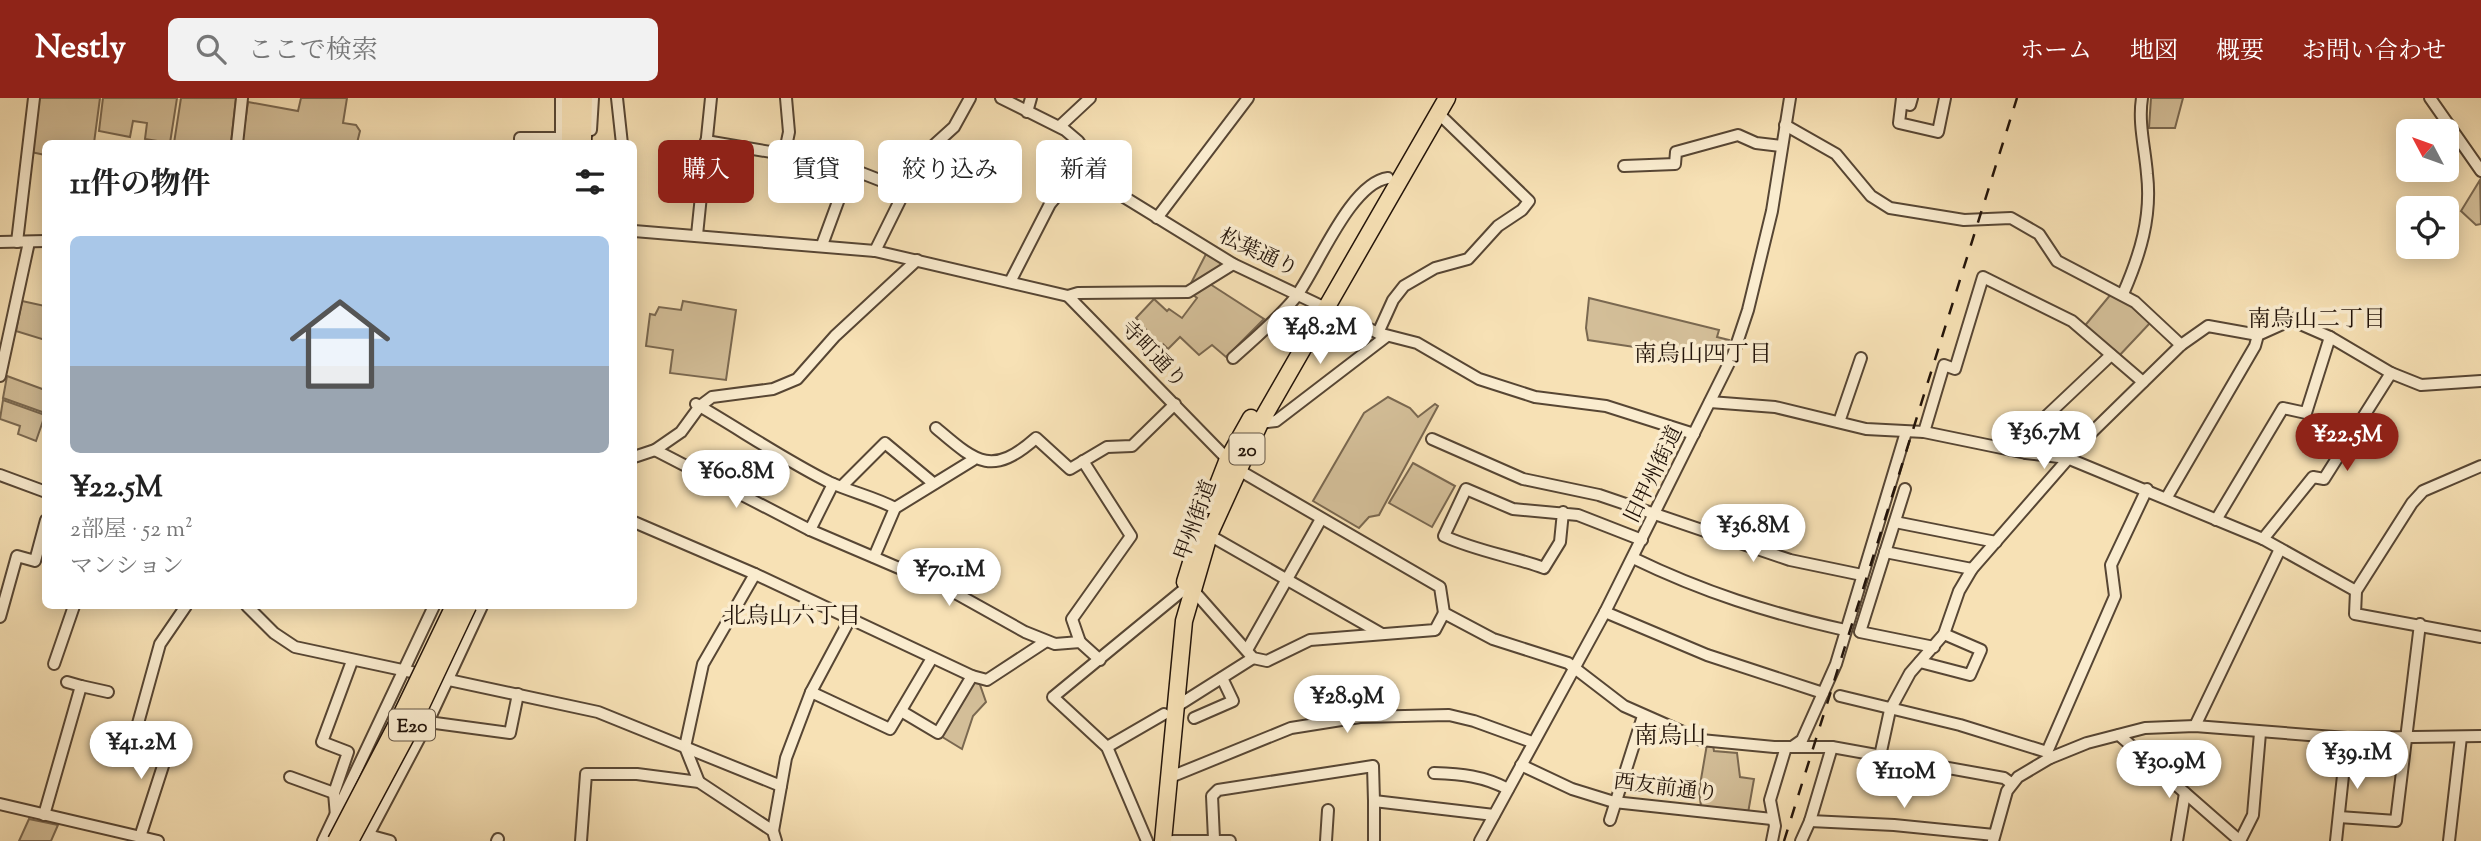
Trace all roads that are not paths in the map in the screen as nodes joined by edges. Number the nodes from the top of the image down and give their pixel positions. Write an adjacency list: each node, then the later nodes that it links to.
1 (34, 98): 51 (street)
2 (243, 98): 25 (street)
3 (561, 98): 28 (street)
4 (570, 98): 29 (highway)
5 (584, 98): 30 (highway)
6 (593, 98): 31 (street)
7 (617, 98): 32 (street)
8 (711, 98): 33 (street)
9 (786, 98): 34 (street)
10 (970, 98): 35 (street)
11 (1001, 98): 22 (street, 松葉通り)
12 (1031, 98): 22 (street)
13 (1090, 98): 24 (street)
14 (1248, 98): 46 (street)
15 (1447, 98): 21 (highway, 甲州街道 / 20)
16 (1790, 98): 23 (street, 旧甲州街道)
17 (1945, 98): 20 (street)
18 (2142, 98): 59 (street)
19 (2430, 98): 39 (street)
20 (1905, 100)
21 (1437, 105): 40 (highway, 甲州街道 / 20); 61 (highway, 甲州街道 / 20); 62 (street)
22 (1027, 112): 24 (street, 松葉通り)
23 (1785, 125): 37 (street, 旧甲州街道); 59 (street)
24 (1060, 127): 36 (street, 松葉通り)
25 (238, 140)
26 (520, 140): 27 (street)
27 (542, 140)
28 (564, 140)
29 (564, 140)
30 (583, 140)
31 (590, 140)
32 (622, 140)
33 (706, 140)
34 (787, 140)
35 (940, 140)
36 (1077, 140)
37 (1781, 146): 38 (street); 73 (street, 旧甲州街道)
38 (1624, 166)
39 (2481, 171)
40 (1388, 178): 58 (street); 61 (highway, 甲州街道 / 20)
41 (1132, 201): 46 (street, 松葉通り)
42 (700, 203): 48 (street)
43 (837, 203): 53 (street)
44 (899, 203): 54 (street)
45 (1051, 203): 57 (street)
46 (1157, 218): 56 (street, 松葉通り)
47 (637, 231): 48 (street)
48 (697, 235): 53 (street)
49 (42, 241): 52 (street)
50 (0, 242): 51 (street)
51 (16, 242): 52 (street)
52 (29, 242): 70 (street)
53 (822, 245): 54 (street)
54 (875, 251): 55 (street)
55 (916, 260): 57 (street); 75 (street)
56 (1233, 264): 58 (street, 松葉通り); 60 (street)
57 (1010, 282): 60 (street)
58 (1298, 292): 61 (street, 松葉通り); 67 (street)
59 (2123, 294): 65 (street)
60 (1068, 296): 74 (street, 寺町通り)
61 (1321, 304): 62 (street, 松葉通り); 77 (highway, 甲州街道 / 20); 89 (highway, 甲州街道 / 20)
62 (1382, 335): 77 (street); 81 (street, 松葉通り)
63 (2258, 335): 64 (street); 65 (street); 97 (street)
64 (2330, 337): 69 (street); 102 (street)
65 (2181, 345): 72 (street)
66 (2111, 355): 72 (street); 80 (street); 84 (street)
67 (1233, 358)
68 (1861, 358): 76 (street)
69 (2391, 373): 71 (street); 108 (street)
70 (0, 376)
71 (2481, 381)
72 (2143, 382): 86 (street)
73 (1710, 402): 76 (street); 81 (street, 旧甲州街道)
74 (1175, 404): 88 (street); 89 (street, 寺町通り)
75 (698, 405): 83 (street); 93 (street)
76 (1839, 422): 79 (street)
77 (1260, 423): 89 (highway, 甲州街道 / 20)
78 (936, 428): 87 (street)
79 (1906, 432): 80 (street); 117 (street)
80 (1924, 432): 84 (street)
81 (1694, 435): 100 (street, 旧甲州街道)
82 (1432, 439): 100 (street)
83 (655, 450): 85 (street); 105 (street)
84 (2026, 453): 86 (street)
85 (637, 456)
86 (2067, 458): 95 (street); 110 (street)
87 (973, 460): 88 (street); 92 (street)
88 (1083, 461): 138 (street)
89 (1232, 464): 101 (street, 寺町通り); 107 (highway, 甲州街道 / 20); 119 (highway, 甲州街道 / 20)
90 (2481, 466): 120 (street)
91 (0, 475): 96 (street)
92 (933, 482): 93 (street); 98 (street)
93 (837, 485): 98 (street); 105 (street)
94 (1905, 489): 103 (street)
95 (2147, 489): 97 (street); 177 (street)
96 (42, 491)
97 (2166, 497): 102 (street)
98 (895, 508): 113 (street)
99 (1563, 512): 99 (street); 109 (street)
100 (1656, 513): 109 (street, 旧甲州街道); 117 (street)
101 (1321, 519): 118 (street); 129 (street, 寺町通り)
102 (2216, 520): 108 (street)
103 (1895, 522): 110 (street); 112 (street)
104 (637, 528): 116 (street)
105 (810, 530): 113 (street)
106 (42, 535): 130 (street)
107 (1209, 535): 118 (street); 119 (highway, 甲州街道 / 20)
108 (2263, 539): 111 (street)
109 (1642, 540): 114 (street, 旧甲州街道)
110 (1996, 542): 115 (street)
111 (2280, 549): 120 (street); 164 (street)
112 (1885, 552): 115 (street); 139 (street)
113 (874, 558): 137 (street)
114 (1633, 558): 128 (street, 旧甲州街道); 133 (street)
115 (1972, 569): 135 (street)
116 (755, 574): 131 (street); 172 (street)
117 (1862, 575): 133 (street)
118 (1287, 579): 134 (street); 140 (street)
119 (1188, 590): 140 (street); 142 (street); 160 (highway, 甲州街道 / 20)
120 (2356, 591): 132 (street)
121 (73, 609): 145 (street)
122 (184, 609): 200 (street)
123 (250, 609): 143 (street)
124 (433, 609): 147 (street)
125 (453, 609): 206 (highway, E20, bridge)
126 (467, 609): 207 (highway, E20, bridge)
127 (481, 609): 150 (street)
128 (1605, 612): 146 (street, 旧甲州街道); 155 (street)
129 (1444, 613): 134 (street); 146 (street)
130 (0, 617)
131 (850, 619): 141 (street); 154 (street)
132 (2420, 624): 136 (street); 167 (street)
133 (1845, 630): 155 (street)
134 (1382, 634): 140 (street)
135 (1944, 634): 139 (street); 144 (street)
136 (2481, 637)
137 (1045, 642): 138 (street); 148 (street)
138 (1080, 642): 142 (street)
139 (1934, 647): 144 (street)
140 (1250, 654): 149 (street)
141 (932, 658): 148 (street); 159 (street)
142 (1100, 660): 173 (street)
143 (352, 661): 147 (street); 186 (street)
144 (1920, 662): 158 (street)
145 (54, 664)
146 (1573, 668): 161 (street); 171 (street, 旧甲州街道)
147 (404, 672): 150 (street); 192 (street)
148 (972, 676): 159 (street)
149 (1222, 678): 160 (street); 162 (street)
150 (448, 681): 156 (street); 163 (street)
151 (67, 682): 152 (street)
152 (81, 686): 153 (street); 194 (street)
153 (108, 692)
154 (811, 692): 159 (street); 184 (street)
155 (1822, 693): 174 (street)
156 (517, 694): 163 (street); 172 (street)
157 (1840, 695): 158 (street)
158 (1890, 710): 176 (street); 177 (street)
159 (901, 711)
160 (1169, 711): 173 (street); 181 (highway, 甲州街道 / 20); 211 (highway, 甲州街道 / 20)
161 (1643, 716): 174 (street); 189 (street)
162 (1194, 718)
163 (428, 722): 201 (street)
164 (2195, 726): 165 (street); 166 (street)
165 (2260, 733): 169 (street); 221 (street)
166 (2119, 735): 177 (street); 187 (street)
167 (2404, 736): 169 (street); 170 (street); 195 (street)
168 (2481, 736): 170 (street)
169 (2347, 737): 195 (street)
170 (2461, 737): 223 (street)
171 (1532, 743): 178 (street, 旧甲州街道); 181 (street)
172 (685, 747): 182 (street); 184 (street)
173 (1107, 747): 210 (street)
174 (1789, 747): 175 (street); 196 (street)
175 (1832, 747): 176 (street); 198 (street)
176 (1880, 755): 183 (street)
177 (2049, 755): 183 (street)
178 (1521, 765): 185 (street, 旧甲州街道); 189 (street, 西友前通り)
179 (1434, 773): 185 (street)
180 (290, 777): 186 (street)
181 (1168, 778): 212 (highway, 甲州街道 / 20)
182 (699, 782): 199 (street); 209 (street)
183 (2011, 783): 202 (street)
184 (780, 786): 199 (street)
185 (1508, 789): 193 (street, 旧甲州街道)
186 (334, 793): 192 (street)
187 (2185, 793): 220 (street); 221 (street)
188 (1374, 801): 193 (street); 203 (street); 216 (street)
189 (1614, 802): 196 (street, 西友前通り); 197 (street)
190 (0, 804): 194 (street)
191 (1328, 810): 215 (street)
192 (338, 813): 205 (street)
193 (1494, 815): 217 (street, 旧甲州街道)
194 (44, 816): 200 (street)
195 (2339, 817): 222 (street)
196 (1772, 819): 218 (street)
197 (1610, 820)
198 (1810, 821): 202 (street); 219 (street)
199 (775, 836)
200 (140, 837): 204 (street)
201 (366, 838): 208 (street)
202 (1994, 838)
203 (1209, 840): 213 (street); 214 (street)
204 (158, 841)
205 (323, 841)
206 (336, 841)
207 (350, 841)
208 (390, 841)
209 (581, 841)
210 (1147, 841)
211 (1155, 841)
212 (1163, 841)
213 (1173, 841)
214 (1230, 841)
215 (1325, 841)
216 (1374, 841)
217 (1480, 841)
218 (1772, 841)
219 (1801, 841)
220 (2177, 841)
221 (2240, 841)
222 (2336, 841)
223 (2449, 841)

